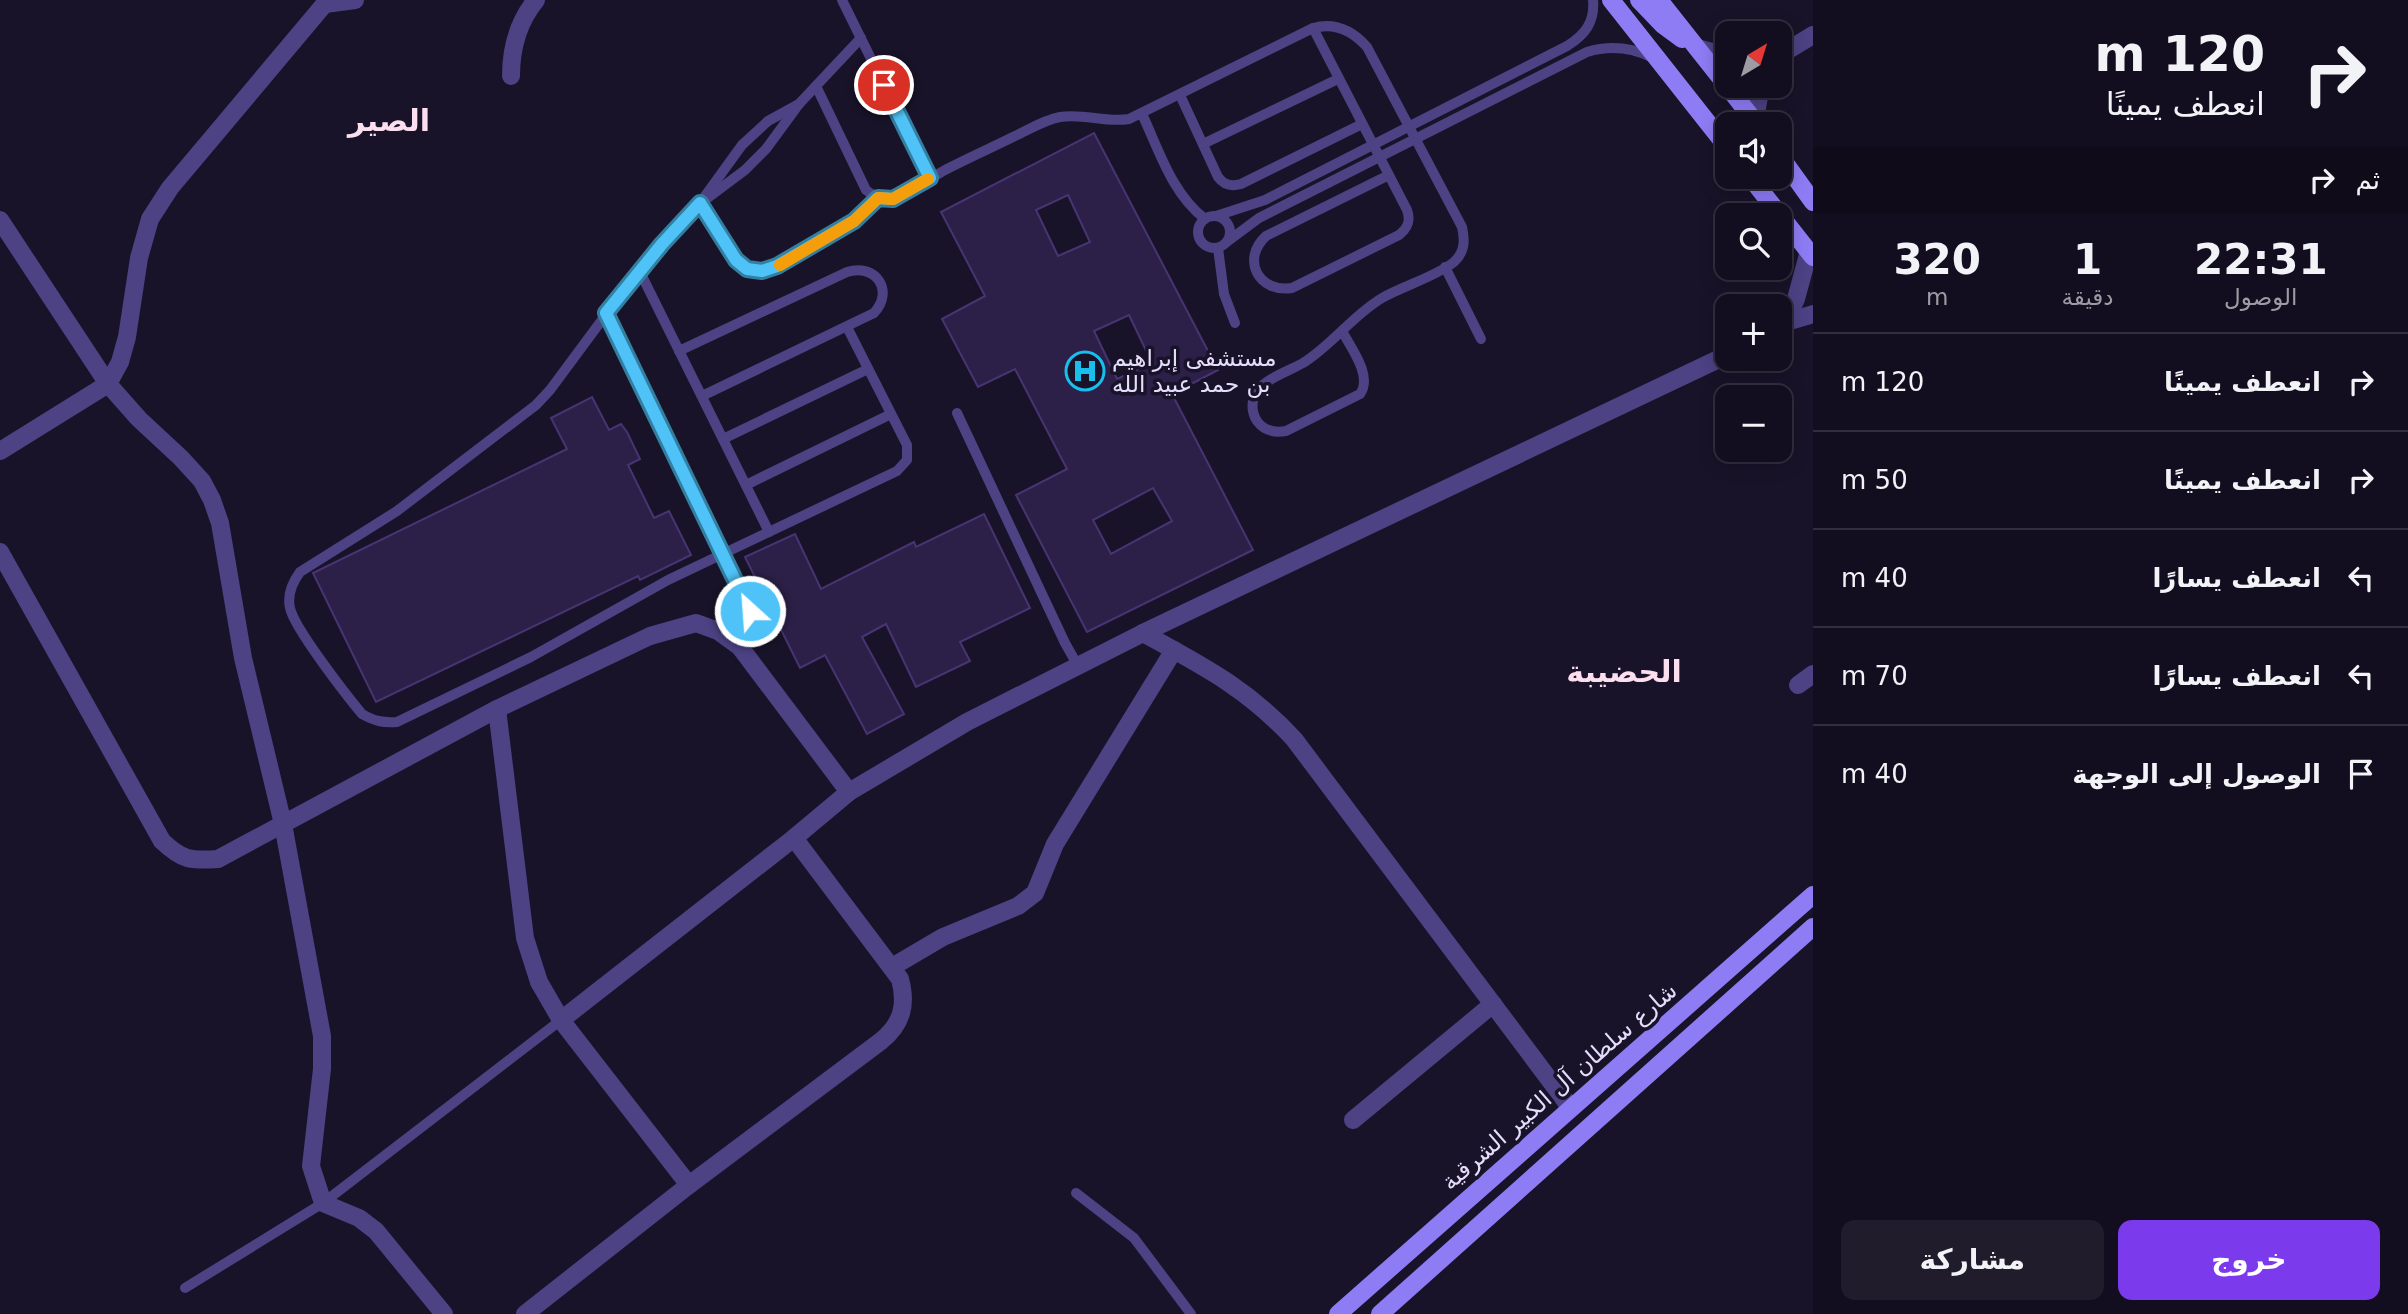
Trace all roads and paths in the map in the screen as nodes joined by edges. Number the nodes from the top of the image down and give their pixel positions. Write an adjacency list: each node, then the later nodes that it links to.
1 (355, 0): 8 (street)
2 (536, 0): 16 (street)
3 (842, 0): 11 (lane)
4 (1593, 0): 24 (lane)
5 (1611, 0): 15 (main road)
6 (1639, 0): 12 (main road)
7 (1659, 0): 12 (main road)
8 (327, 2): 54 (street)
9 (1312, 28): 17 (lane); 19 (lane); 24 (lane)
10 (1813, 35): 13 (street)
11 (861, 38): 18 (lane); 32 (lane)
12 (1697, 48): 14 (street); 21 (main road)
13 (1792, 48)
14 (1715, 53)
15 (1662, 64): 25 (main road); 26 (lane)
16 (511, 76)
17 (1338, 79): 23 (lane); 27 (lane)
18 (816, 86): 20 (lane); 34 (lane)
19 (1180, 95): 22 (lane); 27 (lane)
20 (799, 104): 36 (lane); 36 (lane)
21 (1748, 112)
22 (1142, 114): 32 (lane); 37 (lane)
23 (1362, 124): 27 (lane); 28 (lane)
24 (1409, 127): 26 (lane); 28 (lane)
25 (1715, 132)
26 (1415, 139): 29 (lane); 41 (lane)
27 (1203, 144)
28 (1373, 145): 29 (lane); 37 (lane)
29 (1379, 157): 31 (lane); 39 (lane)
30 (1792, 173): 35 (main road)
31 (1389, 175): 31 (lane)
32 (930, 178): 34 (lane)
33 (1760, 189): 40 (main road)
34 (878, 198): 36 (lane)
35 (1813, 202)
36 (700, 203): 42 (lane)
37 (1210, 218): 39 (lane); 39 (lane)
38 (0, 220): 54 (street)
39 (1223, 244): 47 (lane)
40 (1811, 254): 43 (street)
41 (1445, 267): 49 (lane); 50 (lane)
42 (639, 270): 44 (lane); 51 (lane)
43 (1792, 306)
44 (606, 313): 63 (lane); 63 (lane)
45 (1813, 314): 46 (street)
46 (1792, 320)
47 (1235, 323)
48 (847, 327): 51 (lane); 53 (lane); 55 (lane)
49 (1342, 331): 49 (lane)
50 (1481, 339)
51 (680, 351): 55 (lane)
52 (1715, 361): 65 (street)
53 (869, 369): 57 (lane); 58 (lane)
54 (108, 384): 59 (street); 72 (street)
55 (702, 396): 58 (lane)
56 (957, 413): 67 (lane)
57 (891, 414): 60 (lane); 61 (lane)
58 (723, 439): 60 (lane)
59 (0, 451)
60 (746, 485): 61 (lane)
61 (769, 532): 63 (lane)
62 (0, 552): 72 (street)
63 (723, 554): 64 (lane)
64 (750, 611)
65 (1143, 633): 66 (street); 67 (street)
66 (1174, 650): 76 (street); 77 (street)
67 (1078, 666): 71 (street)
68 (1813, 674): 69 (street)
69 (1798, 685)
70 (497, 709): 71 (street); 72 (street); 78 (street)
71 (849, 792): 73 (street)
72 (283, 824): 83 (street)
73 (794, 838): 76 (street); 78 (street)
74 (1813, 895): 79 (main road, شارع سلطان آل الكبير الشرقية)
75 (1811, 934): 89 (main road)
76 (892, 967): 81 (street)
77 (1493, 1004): 79 (street); 80 (street)
78 (561, 1020): 81 (street); 83 (lane)
79 (1570, 1107): 88 (main road, شارع سلطان آل الكبير الشرقية)
80 (1353, 1120)
81 (689, 1185): 86 (street)
82 (1076, 1193): 87 (lane)
83 (323, 1203): 84 (lane); 85 (street)
84 (185, 1288)
85 (444, 1314)
86 (525, 1314)
87 (1191, 1314)
88 (1338, 1314)
89 (1380, 1314)

